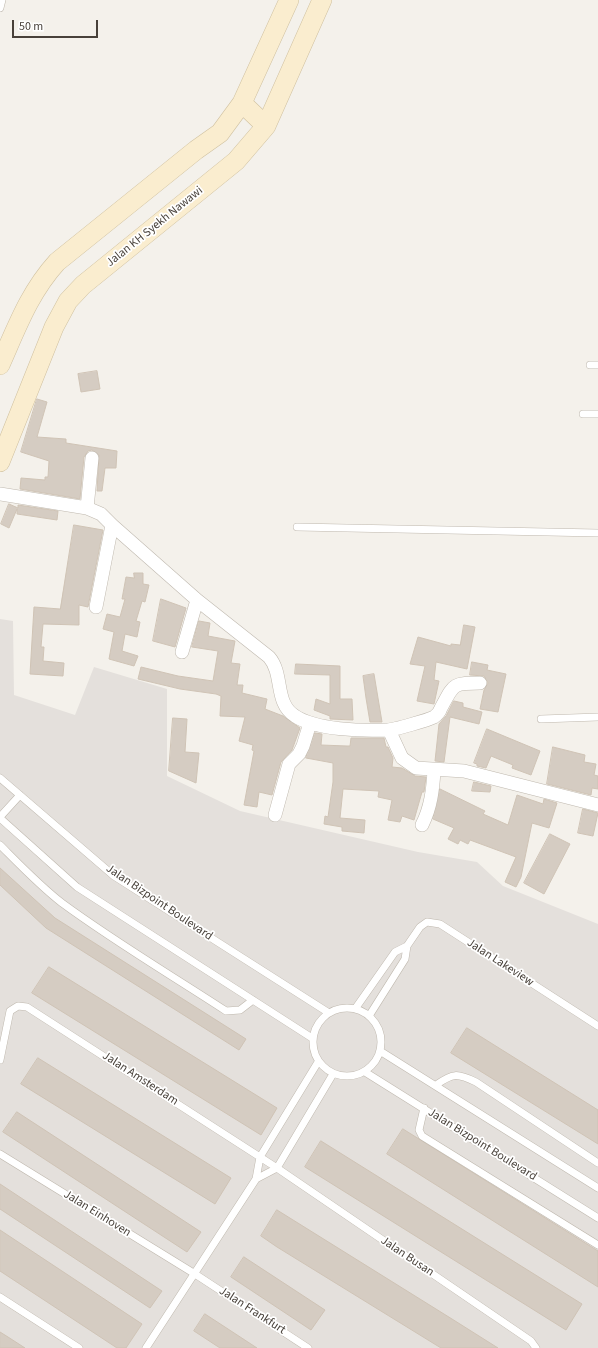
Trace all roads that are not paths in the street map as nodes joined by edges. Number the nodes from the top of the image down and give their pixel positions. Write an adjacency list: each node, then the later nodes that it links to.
1 (2, 0): 4 (lane)
2 (289, 0): 5 (main road)
3 (322, 0): 6 (main road, Jalan KH Syekh Nawawi)
4 (0, 8)
5 (242, 103): 6 (main road); 7 (main road)
6 (266, 126): 11 (main road, Jalan KH Syekh Nawawi)
7 (0, 365)
8 (583, 414): 9 (lane)
9 (598, 414)
10 (92, 458): 13 (street)
11 (0, 462)
12 (0, 494): 13 (street)
13 (87, 508): 14 (street)
14 (112, 525): 17 (street); 18 (street)
15 (297, 527): 16 (lane)
16 (598, 532)
17 (197, 600): 19 (street); 23 (street)
18 (96, 607)
19 (182, 652)
20 (480, 682): 24 (street)
21 (598, 717): 22 (lane)
22 (542, 719)
23 (310, 723): 24 (street); 29 (street)
24 (389, 730): 25 (street)
25 (434, 770): 28 (street); 31 (street)
26 (0, 778): 27 (lane, Jalan Bizpoint Boulevard)
27 (20, 795): 30 (lane); 36 (lane, Jalan Bizpoint Boulevard)
28 (598, 805)
29 (275, 815)
30 (0, 818): 34 (lane)
31 (422, 825)
32 (0, 845): 34 (lane)
33 (407, 946): 35 (lane); 37 (lane); 38 (lane, Jalan Lakeview)
34 (253, 1000): 39 (lane)
35 (355, 1009): 36 (lane); 37 (lane)
36 (329, 1013): 39 (lane)
37 (369, 1016): 40 (lane)
38 (598, 1026)
39 (312, 1038): 42 (lane)
40 (380, 1051): 43 (lane); 45 (lane)
41 (0, 1060): 48 (lane, Jalan Amsterdam)
42 (318, 1062): 44 (lane); 48 (lane)
43 (364, 1072): 44 (lane); 46 (lane, Jalan Bizpoint Boulevard)
44 (333, 1074): 50 (lane)
45 (436, 1085): 49 (lane); 52 (lane)
46 (424, 1108): 53 (lane, Jalan Bizpoint Boulevard); 54 (lane)
47 (0, 1154): 55 (lane, Jalan Einhoven)
48 (260, 1157): 50 (lane, Jalan Amsterdam); 51 (lane)
49 (598, 1163)
50 (277, 1168): 51 (lane); 60 (lane, Jalan Busan)
51 (256, 1179): 55 (lane)
52 (598, 1188)
53 (598, 1218)
54 (598, 1245)
55 (195, 1274): 58 (lane); 59 (lane, Jalan Frankfurt)
56 (0, 1297): 57 (lane)
57 (79, 1348)
58 (146, 1348)
59 (308, 1348)
60 (536, 1348)

